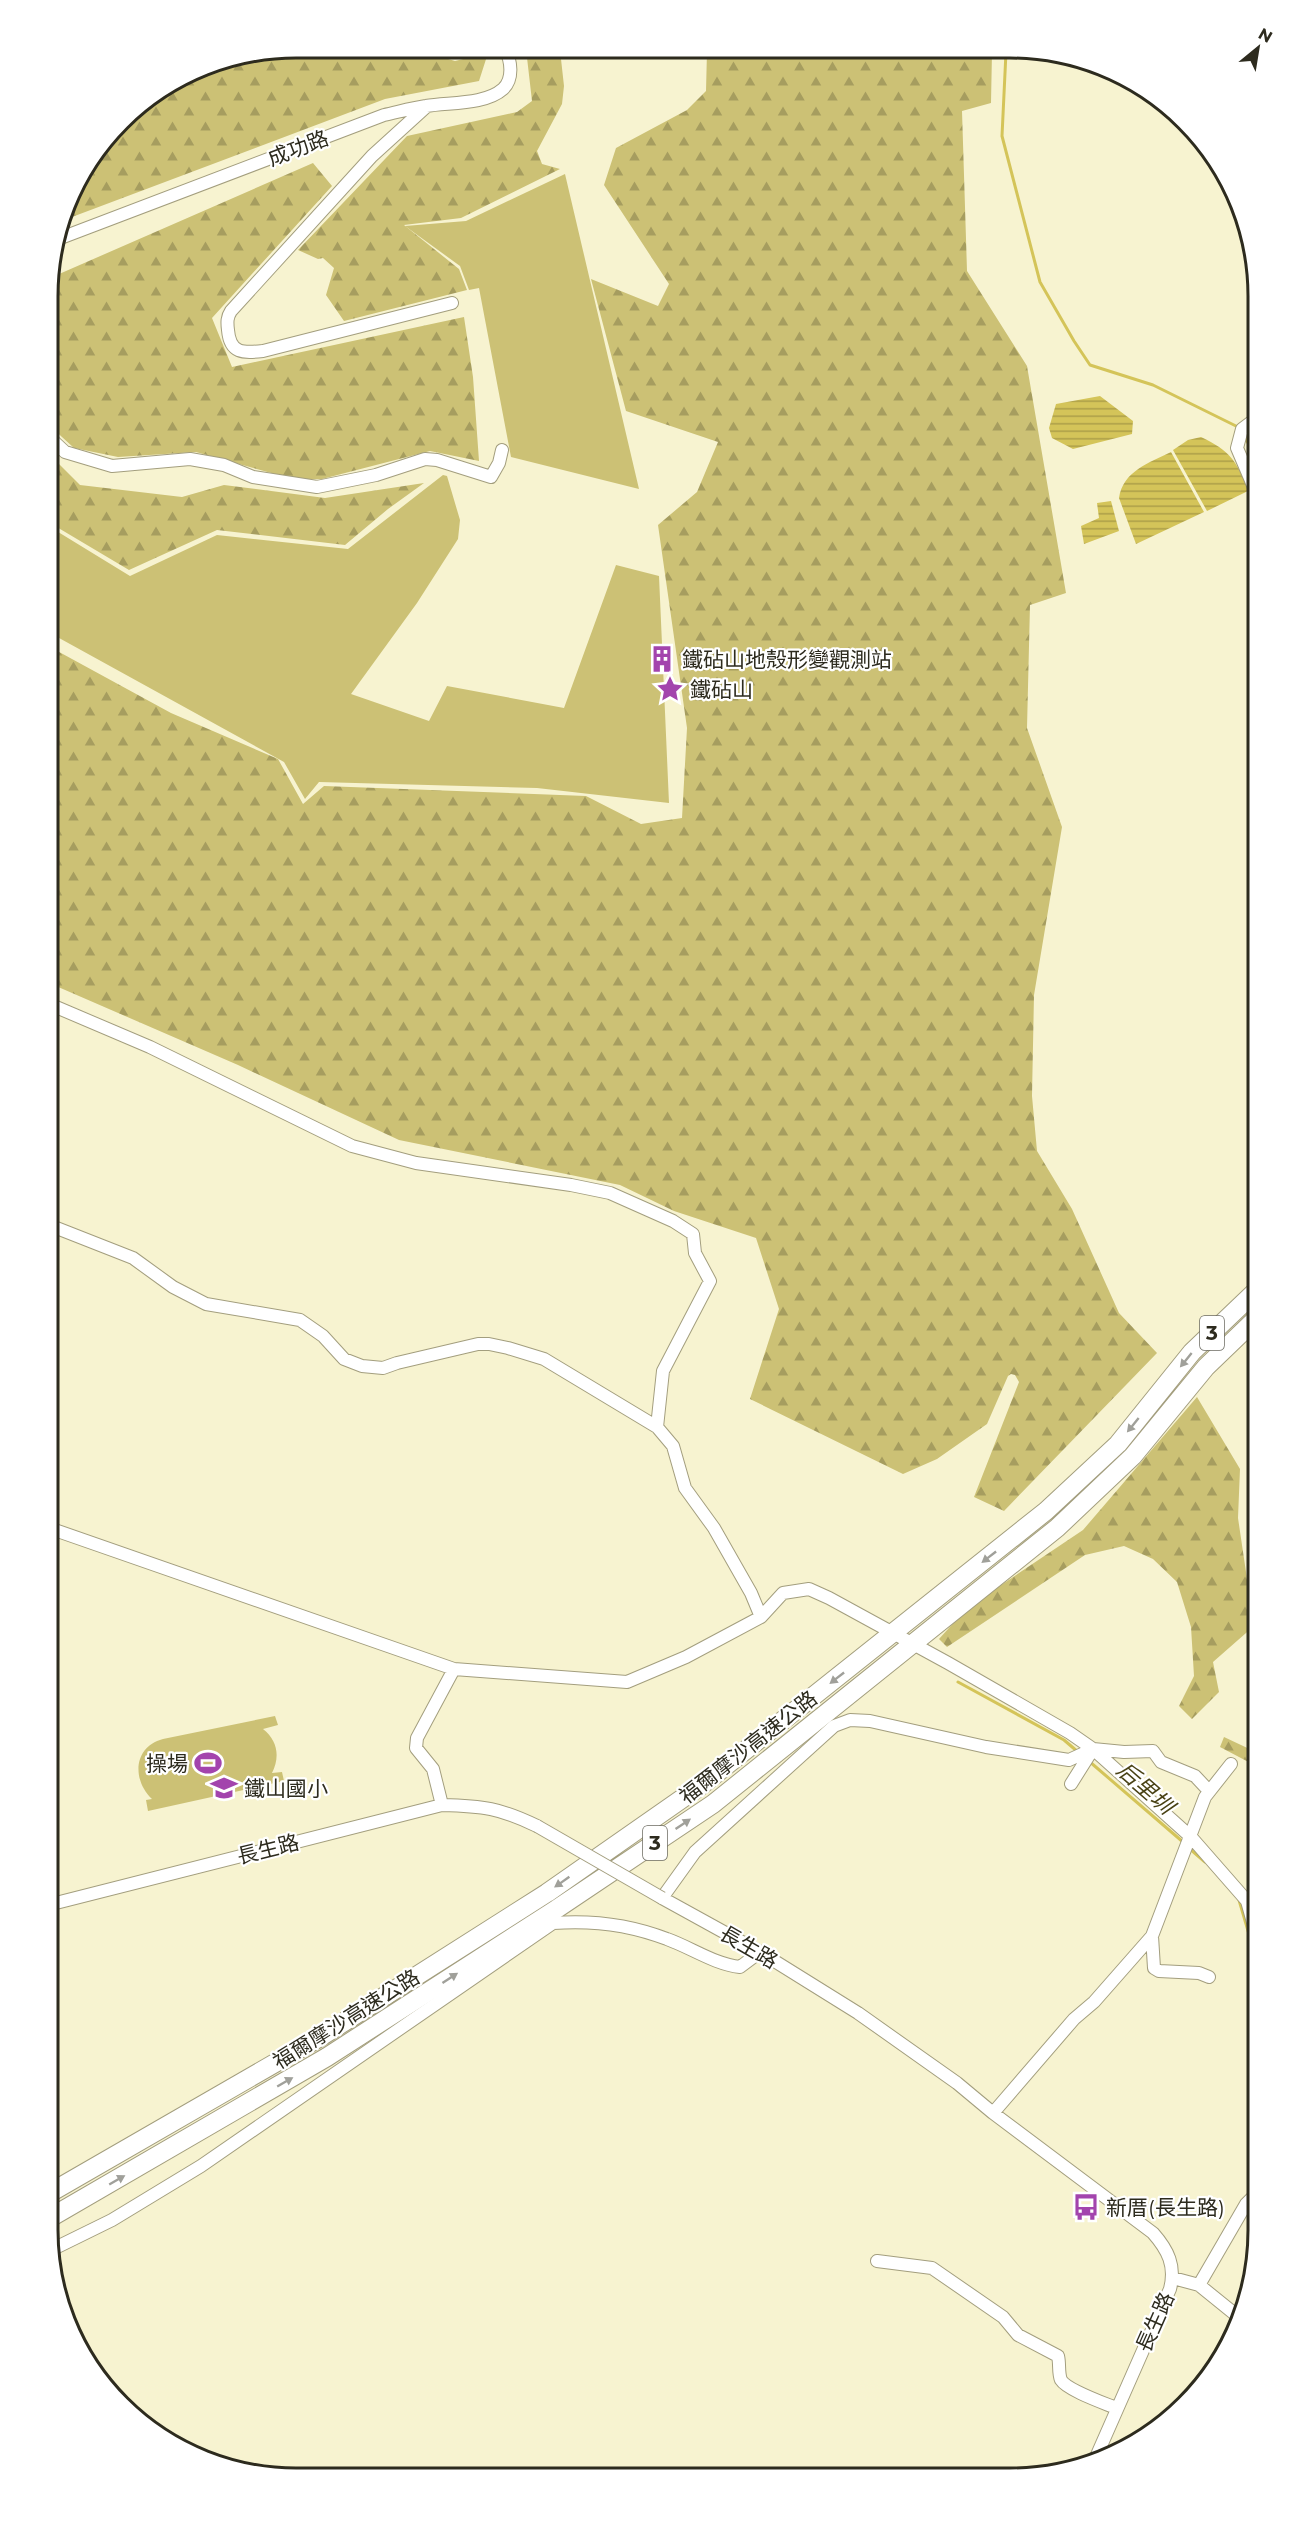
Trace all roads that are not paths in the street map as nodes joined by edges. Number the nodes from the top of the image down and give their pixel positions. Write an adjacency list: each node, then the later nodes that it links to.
1 (509, 58): 2 (street, 成功路)
2 (427, 106): 3 (street, 成功路); 4 (street)
3 (67, 236)
4 (452, 303)
5 (1248, 424): 8 (street)
6 (58, 445): 7 (street)
7 (502, 450)
8 (1248, 474)
9 (58, 1008): 13 (street)
10 (58, 1229): 13 (street)
11 (1248, 1299): 30 (highway, 福爾摩沙高速公路 / 3, one-way to 30)
12 (1248, 1326): 32 (highway, 福爾摩沙高速公路 / 3, one-way to 12)
13 (657, 1427): 15 (street)
14 (58, 1531): 16 (street)
15 (761, 1617): 16 (street); 17 (street)
16 (454, 1669): 21 (street)
17 (1093, 1749): 19 (street); 20 (street); 22 (street); 23 (street)
18 (1231, 1764): 20 (street)
19 (1071, 1784)
20 (1209, 1791): 22 (street)
21 (442, 1806): 23 (street, 長生路, bridge); 24 (street, 長生路)
22 (1191, 1837): 25 (street); 26 (street)
23 (662, 1898): 27 (street, 長生路)
24 (58, 1902)
25 (1248, 1905)
26 (1152, 1936): 28 (street); 29 (street)
27 (760, 1952): 29 (street, 長生路); 33 (street)
28 (1209, 1977)
29 (993, 2113): 35 (street, 長生路)
30 (58, 2188)
31 (1248, 2202): 36 (street)
32 (58, 2212)
33 (59, 2246)
34 (877, 2261): 38 (street)
35 (1173, 2278): 36 (street); 38 (street, 長生路)
36 (1199, 2285): 37 (street, 長生路)
37 (1233, 2312)
38 (1116, 2408): 39 (street, 長生路)
39 (1098, 2451)

